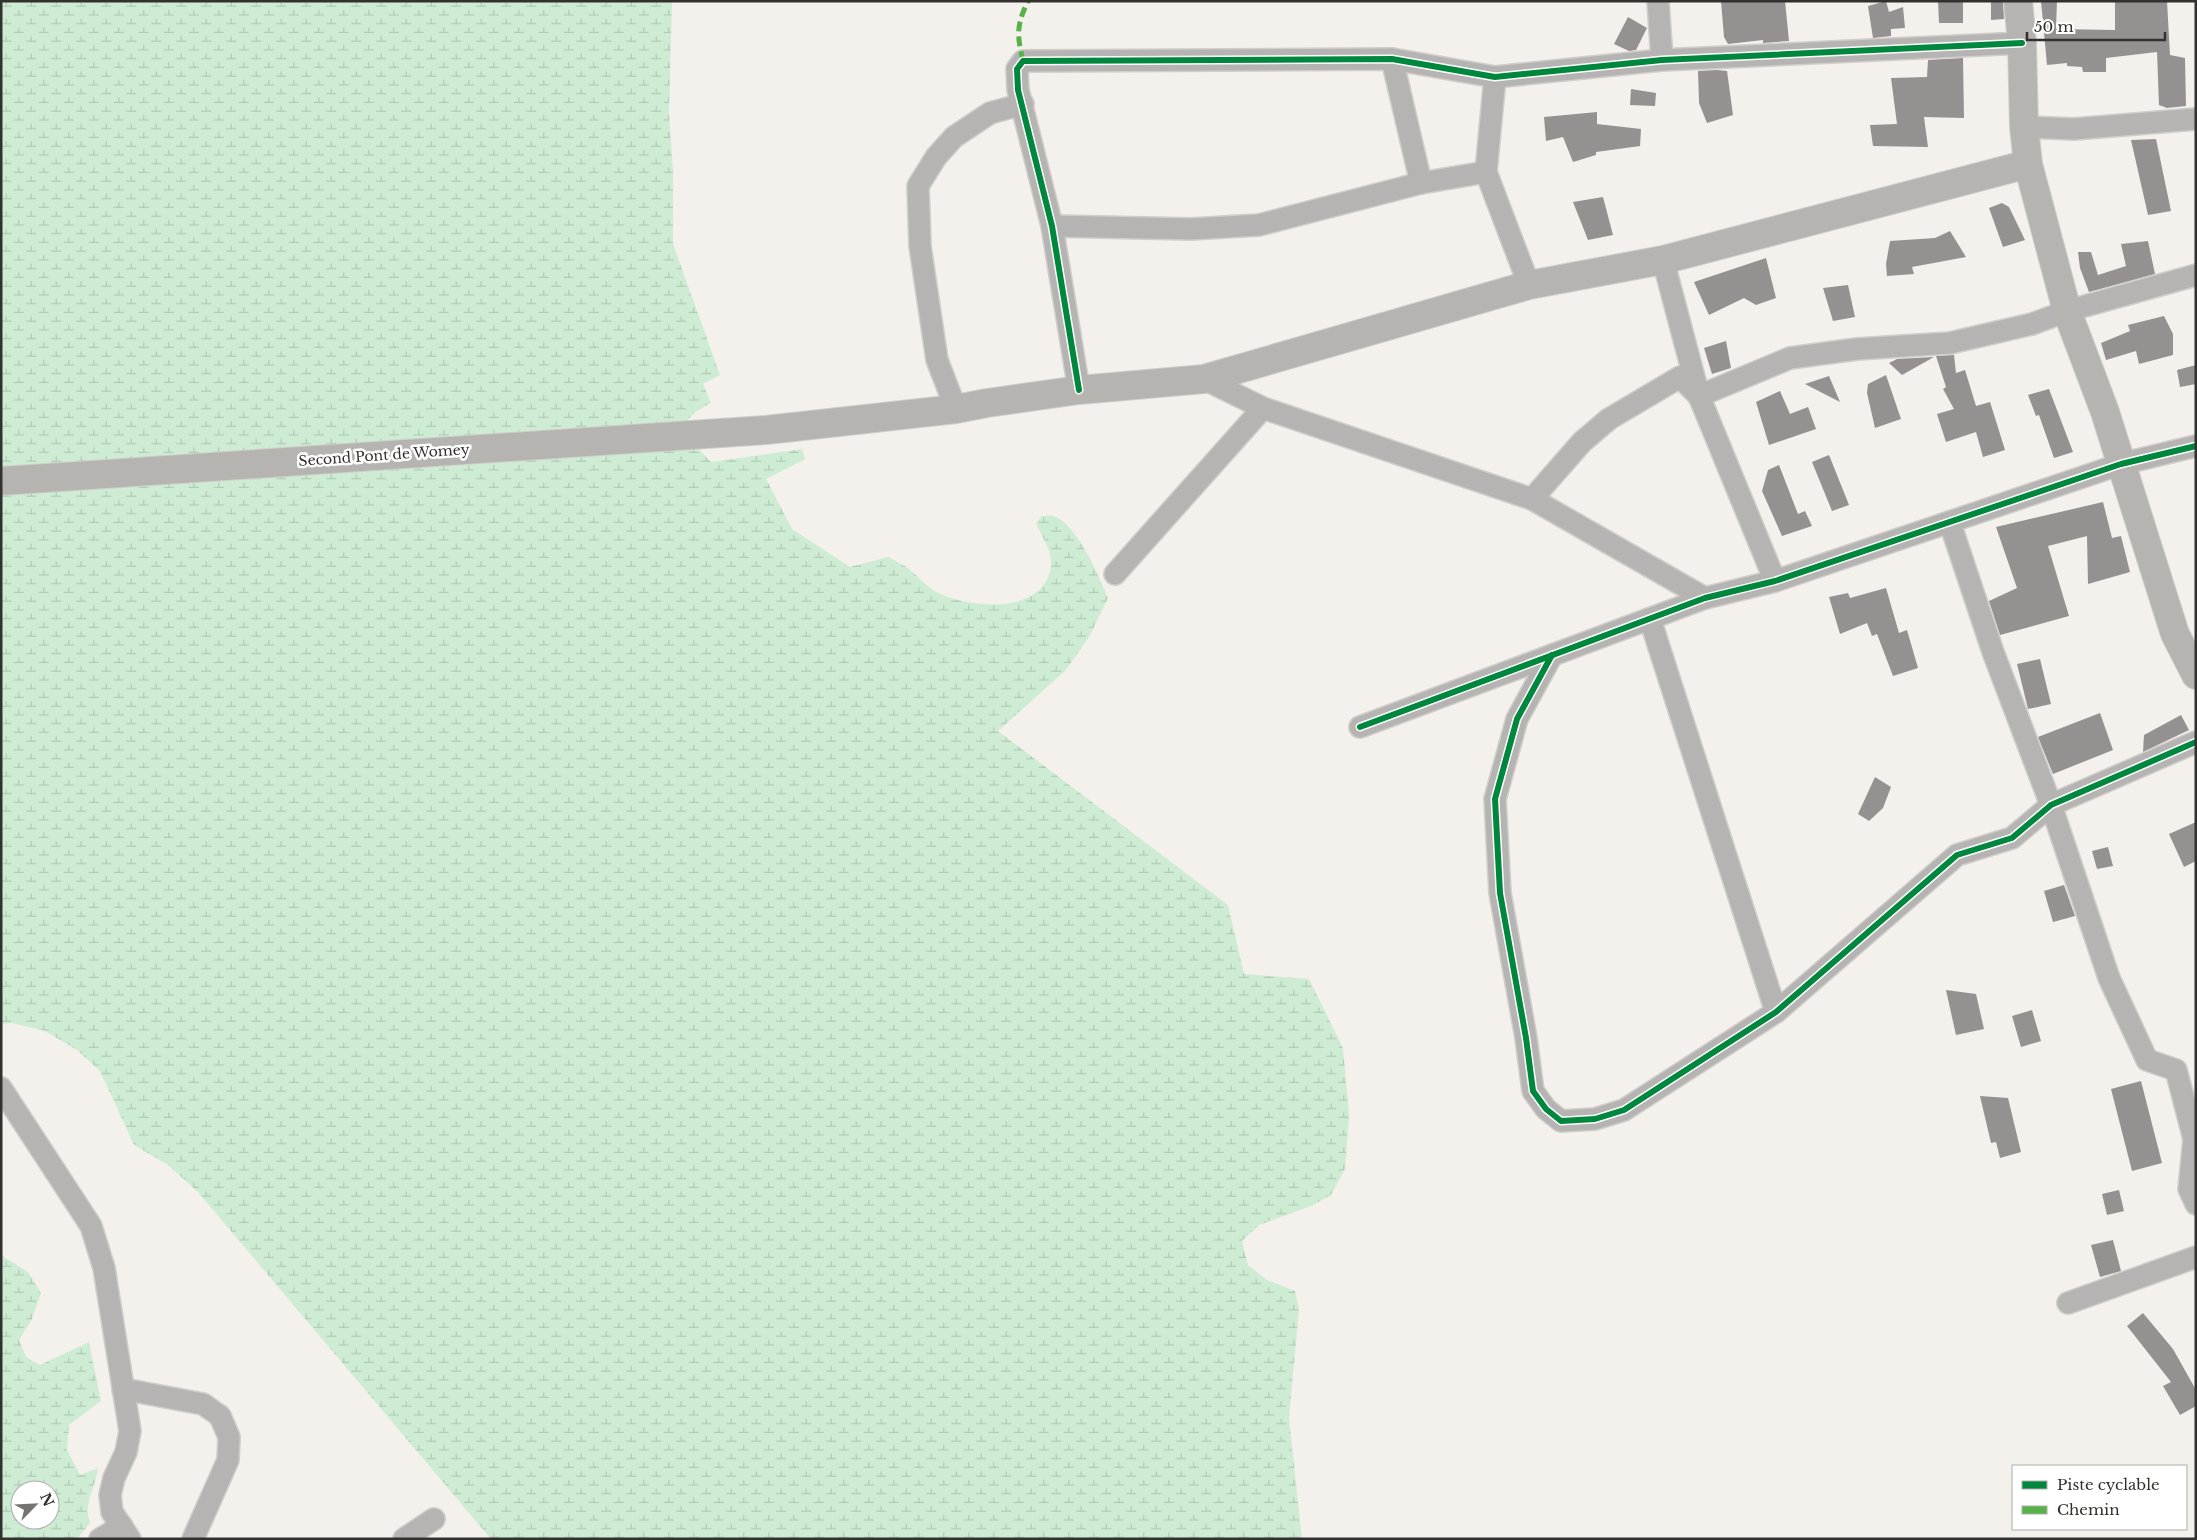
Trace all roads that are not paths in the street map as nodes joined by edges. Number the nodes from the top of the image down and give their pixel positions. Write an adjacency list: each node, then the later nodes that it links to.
1 (1658, 1): 5 (street)
2 (2018, 1): 3 (main road)
3 (2022, 43): 5 (street); 9 (main road)
4 (1392, 58): 6 (street); 7 (street); 12 (street)
5 (1662, 60): 6 (street)
6 (1495, 76): 11 (street)
7 (1023, 104): 13 (street); 22 (street)
8 (2196, 119): 9 (street)
9 (2024, 127): 10 (main road)
10 (2028, 164): 14 (main road, Second Pont de Womey); 17 (main road)
11 (1486, 172): 12 (street); 16 (street)
12 (1421, 183): 13 (street)
13 (1052, 226): 19 (street)
14 (1663, 260): 16 (main road, Second Pont de Womey); 20 (street)
15 (2196, 276): 17 (street)
16 (1530, 285): 18 (main road, Second Pont de Womey)
17 (2067, 310): 20 (street); 24 (main road)
18 (1204, 379): 19 (main road, Second Pont de Womey); 21 (street)
19 (1078, 390): 22 (main road, Second Pont de Womey)
20 (1699, 396): 26 (street); 29 (street)
21 (1263, 408): 26 (street); 28 (street)
22 (956, 409): 25 (main road, Second Pont de Womey)
23 (2196, 446): 24 (street)
24 (2120, 464): 27 (street); 33 (main road)
25 (1, 481)
26 (1532, 499): 30 (street)
27 (1950, 523): 29 (street); 36 (street)
28 (1115, 574)
29 (1775, 581): 30 (street)
30 (1705, 598): 31 (street)
31 (1650, 619): 32 (street); 37 (street)
32 (1552, 655): 34 (street); 37 (street)
33 (2196, 675)
34 (1360, 727)
35 (2196, 742): 36 (street)
36 (2051, 804): 37 (street); 39 (street)
37 (1776, 1012)
38 (1, 1088): 42 (street)
39 (2196, 1204)
40 (2196, 1257): 41 (street)
41 (2068, 1303)
42 (123, 1389): 44 (street); 46 (street)
43 (434, 1519): 47 (street)
44 (126, 1532): 45 (street)
45 (100, 1539)
46 (193, 1539)
47 (404, 1539)

